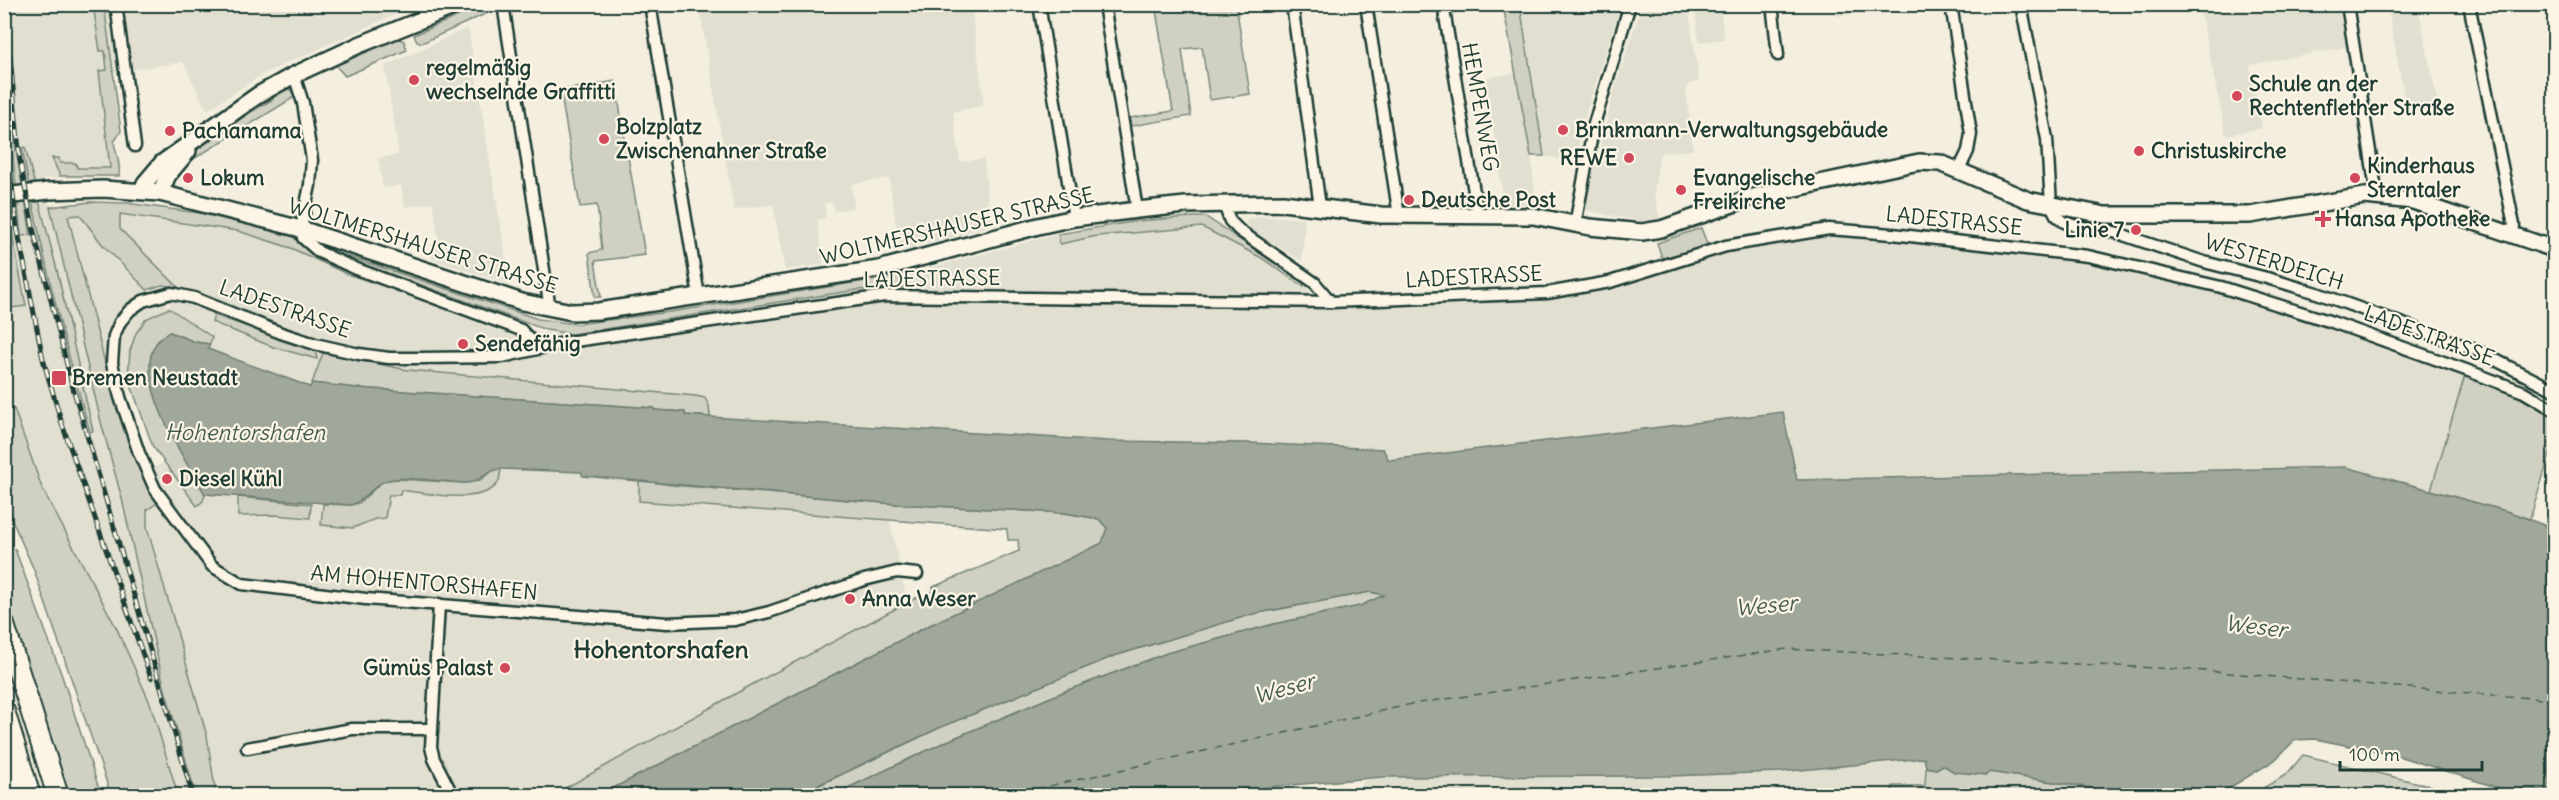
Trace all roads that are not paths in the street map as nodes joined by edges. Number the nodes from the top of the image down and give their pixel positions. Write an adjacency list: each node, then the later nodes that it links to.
1 (116, 4): 19 (street)
2 (503, 4): 40 (street)
3 (650, 4): 38 (street)
4 (1039, 4): 31 (street)
5 (1104, 4): 28 (street)
6 (1292, 4): 27 (street)
7 (1366, 4): 29 (street)
8 (1443, 4): 30 (street, HEMPENWEG)
9 (1630, 4): 32 (street)
10 (1772, 4): 16 (street)
11 (1951, 4): 20 (street)
12 (2021, 4): 26 (street)
13 (2347, 4): 24 (street)
14 (2469, 4): 34 (street)
15 (457, 5): 17 (street)
16 (1778, 55)
17 (294, 75): 18 (street); 33 (street)
18 (193, 142): 21 (street); 22 (street)
19 (135, 146)
20 (1959, 170): 26 (street, WOLTMERSHAUSER STRASSE); 32 (street, WOLTMERSHAUSER STRASSE)
21 (142, 191): 22 (street, WOLTMERSHAUSER STRASSE); 23 (street, WOLTMERSHAUSER STRASSE)
22 (160, 193): 33 (street, WOLTMERSHAUSER STRASSE)
23 (4, 196)
24 (2377, 196): 26 (street, WOLTMERSHAUSER STRASSE); 34 (street, WOLTMERSHAUSER STRASSE)
25 (1224, 204): 27 (street, WOLTMERSHAUSER STRASSE); 28 (street, WOLTMERSHAUSER STRASSE); 39 (street)
26 (2051, 205): 36 (street, WESTERDEICH)
27 (1320, 207): 29 (street, WOLTMERSHAUSER STRASSE)
28 (1137, 210): 31 (street, WOLTMERSHAUSER STRASSE)
29 (1399, 216): 30 (street, WOLTMERSHAUSER STRASSE)
30 (1478, 216): 32 (street, WOLTMERSHAUSER STRASSE)
31 (1074, 218): 38 (street, WOLTMERSHAUSER STRASSE)
32 (1575, 225)
33 (301, 229): 40 (street, WOLTMERSHAUSER STRASSE); 42 (street)
34 (2513, 235): 35 (street, WOLTMERSHAUSER STRASSE)
35 (2554, 249)
36 (2228, 268): 37 (street); 43 (street, WESTERDEICH)
37 (2221, 287): 39 (street, LADESTRASSE); 44 (street, LADESTRASSE)
38 (699, 296): 40 (street, WOLTMERSHAUSER STRASSE)
39 (1331, 302): 42 (street, LADESTRASSE)
40 (550, 309)
41 (130, 310): 42 (street, LADESTRASSE); 46 (street, AM HOHENTORSHAFEN)
42 (538, 348)
43 (2554, 390)
44 (2554, 410)
45 (917, 574): 46 (street, AM HOHENTORSHAFEN)
46 (439, 604): 50 (street)
47 (4, 625): 56 (highway)
48 (4, 664): 55 (highway)
49 (4, 711): 54 (highway)
50 (432, 729): 51 (street); 57 (street)
51 (247, 748)
52 (4, 759): 53 (highway)
53 (16, 795)
54 (30, 795)
55 (44, 795)
56 (58, 795)
57 (453, 795)

